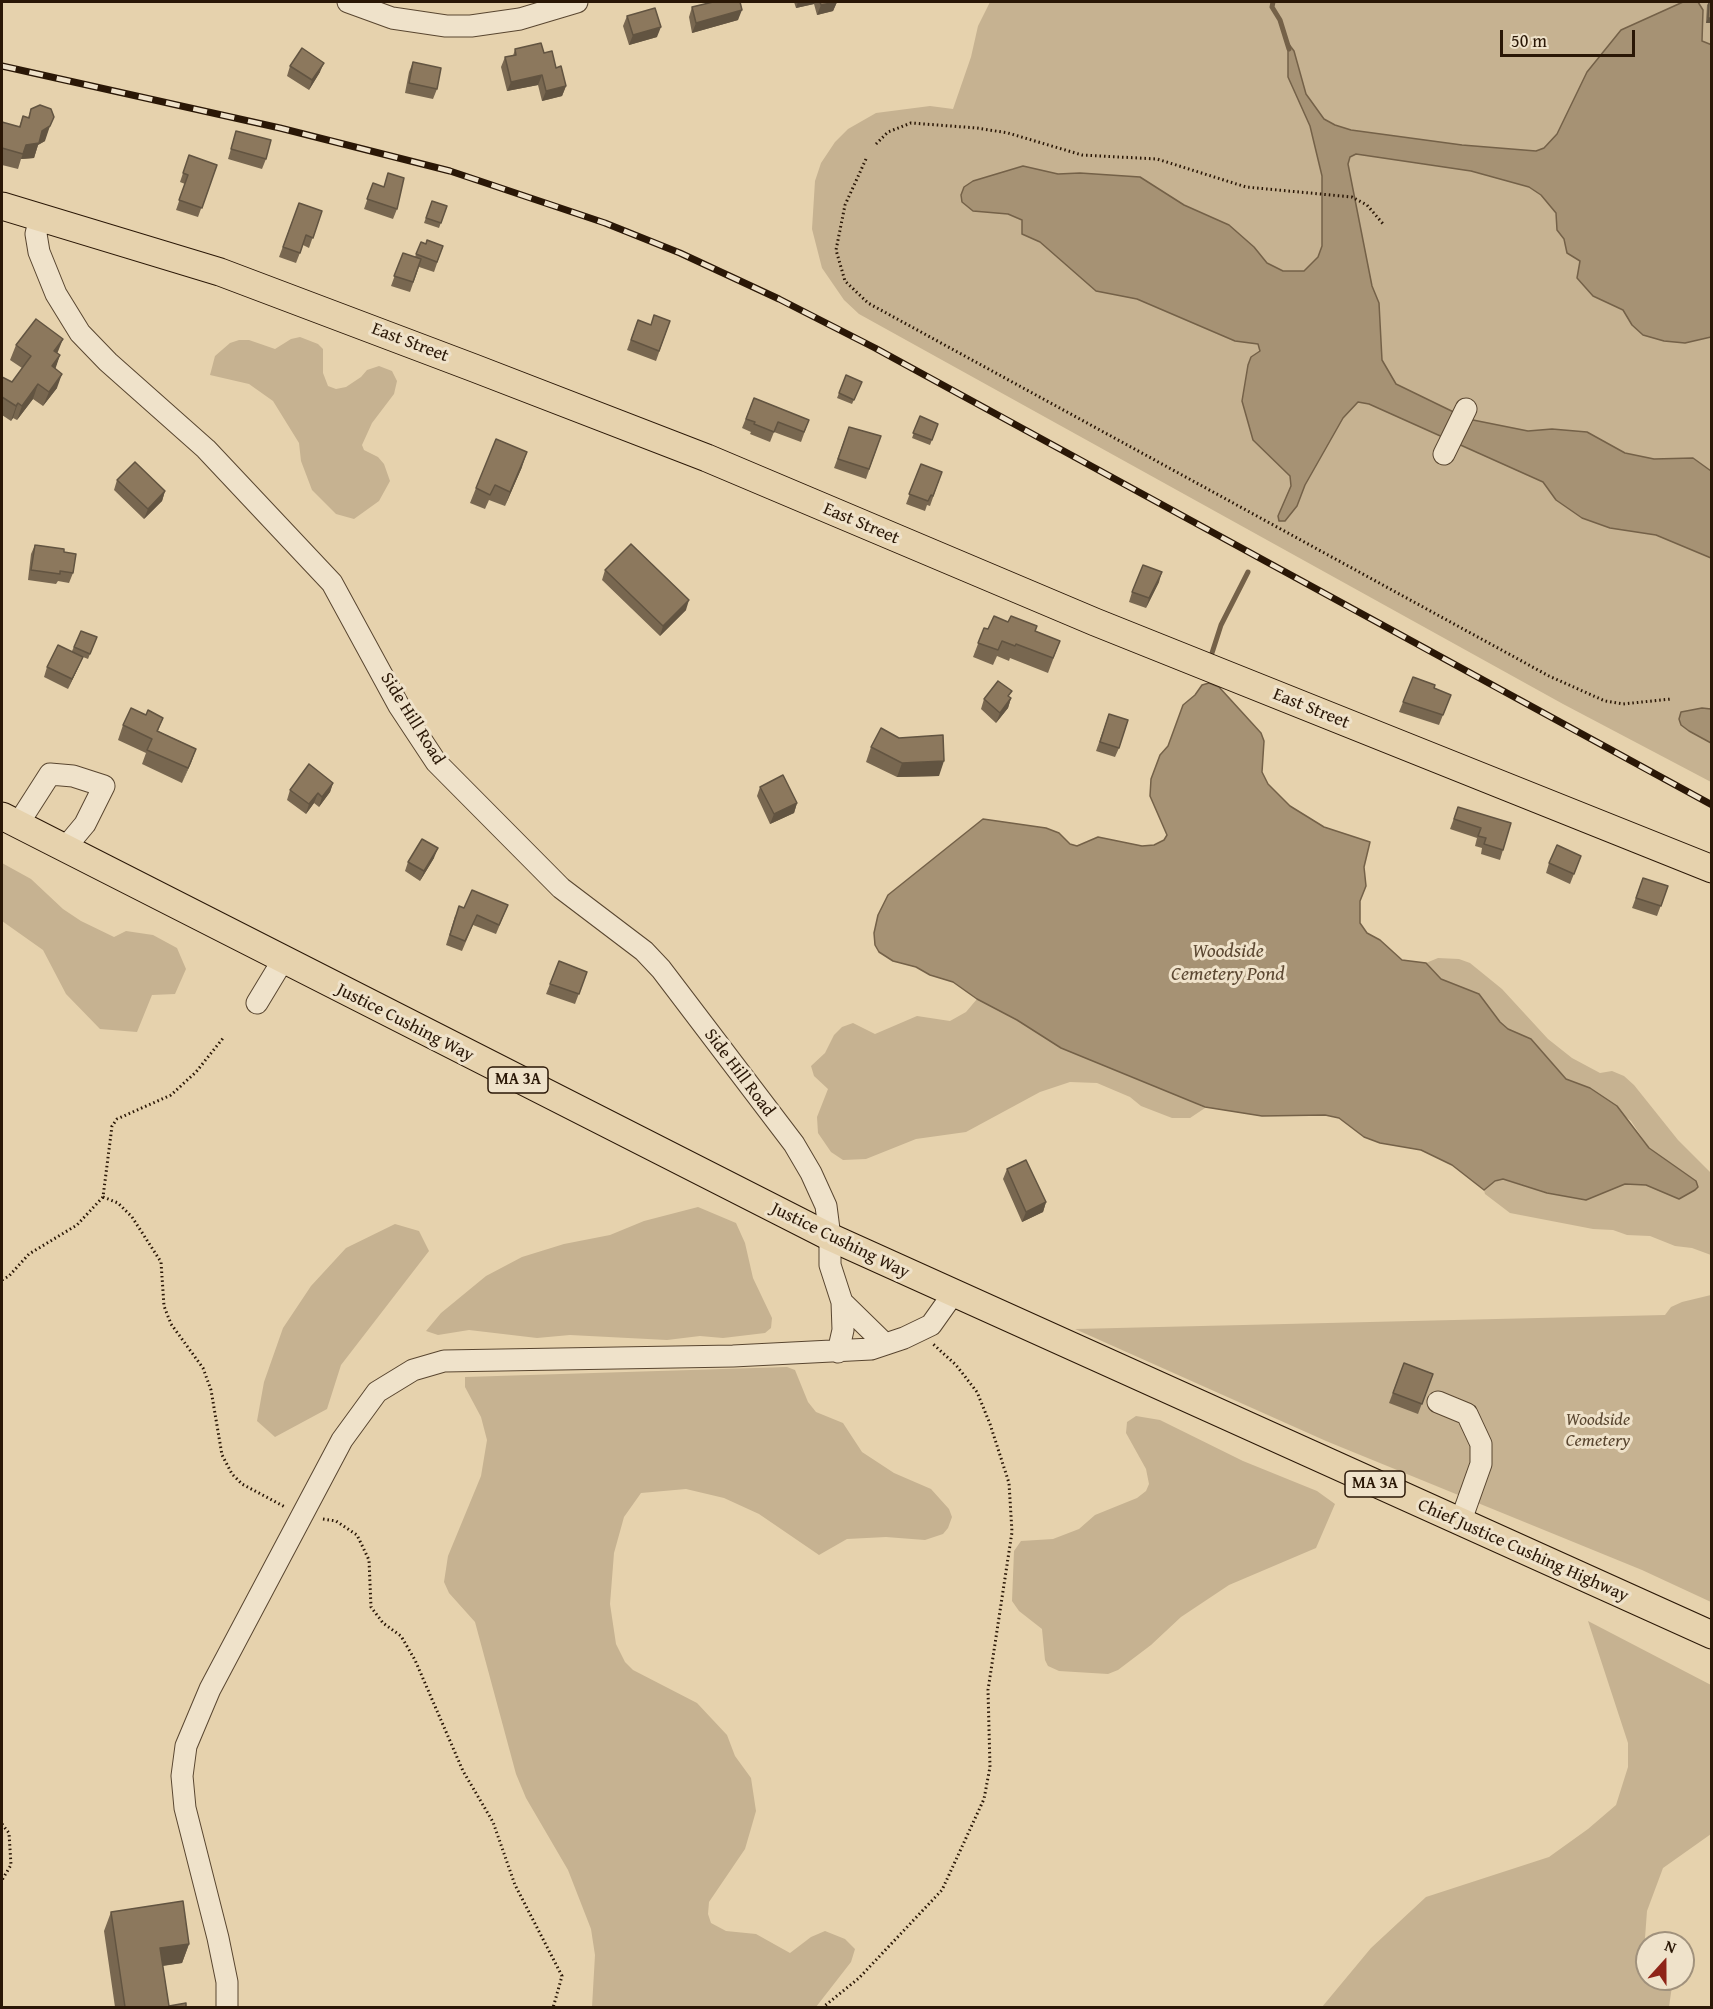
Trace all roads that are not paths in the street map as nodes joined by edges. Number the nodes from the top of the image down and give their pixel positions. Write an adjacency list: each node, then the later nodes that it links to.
1 (348, 2): 2 (street)
2 (577, 2)
3 (2, 207): 4 (main road, East Street)
4 (40, 217): 9 (main road, East Street); 12 (street, Side Hill Road)
5 (1466, 409): 6 (street)
6 (1444, 454)
7 (10, 820): 8 (main road, Justice Cushing Way / MA 3A); 8 (street)
8 (65, 848): 10 (main road, Justice Cushing Way / MA 3A)
9 (1712, 869)
10 (283, 960): 11 (street); 12 (main road, Justice Cushing Way / MA 3A)
11 (257, 1003)
12 (830, 1237): 13 (main road, Justice Cushing Way / MA 3A); 14 (street, Side Hill Road)
13 (953, 1294): 15 (main road, Justice Cushing Way / MA 3A); 16 (street)
14 (842, 1302): 16 (street); 17 (street)
15 (1039, 1333): 19 (main road, Chief Justice Cushing Highway / MA 3A)
16 (885, 1344): 17 (street)
17 (838, 1352): 21 (street)
18 (1438, 1402): 19 (street)
19 (1460, 1522): 20 (main road, Chief Justice Cushing Highway / MA 3A)
20 (1712, 1635)
21 (227, 2007)

